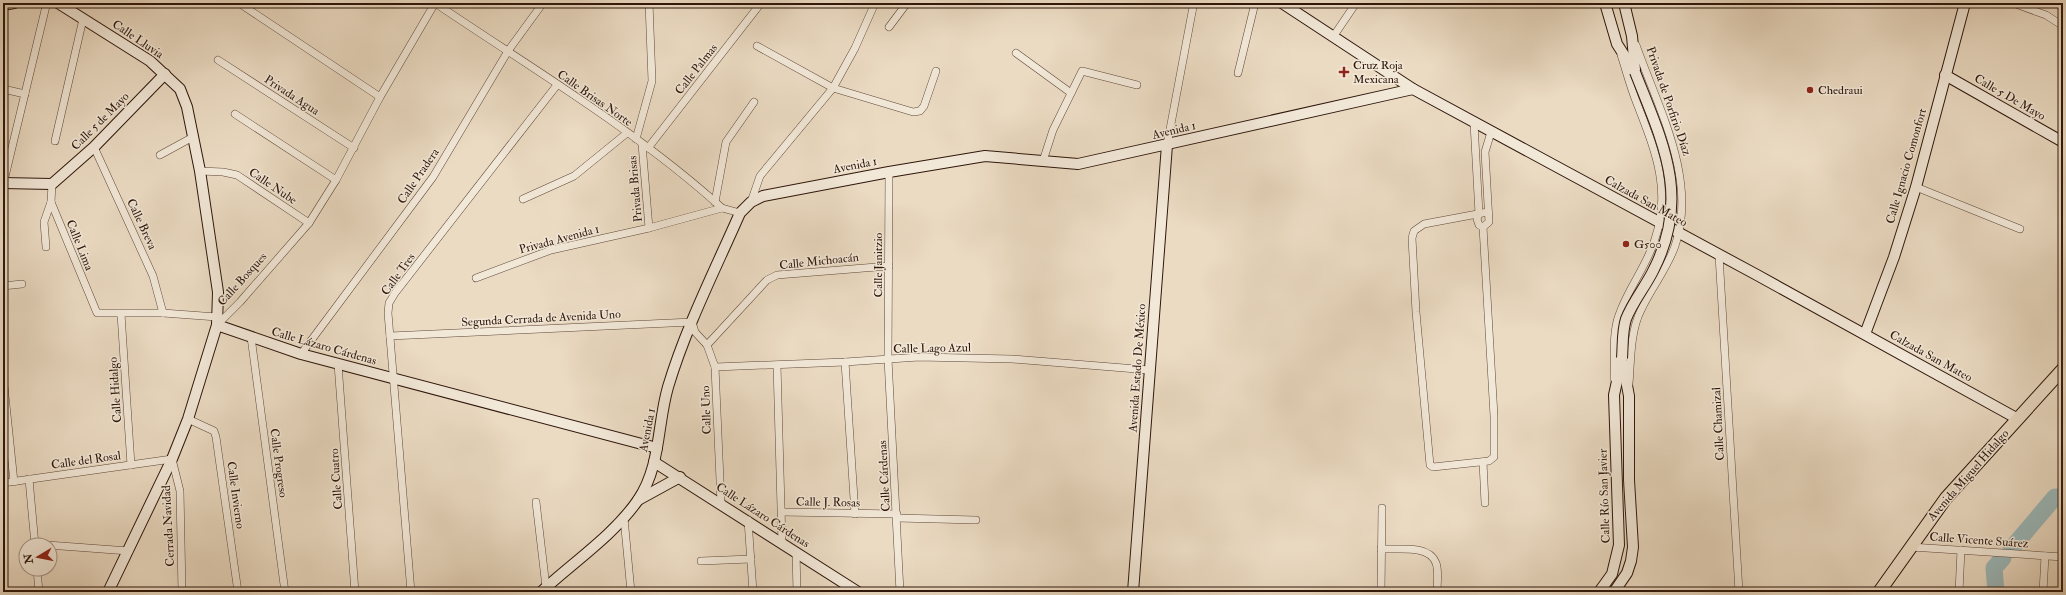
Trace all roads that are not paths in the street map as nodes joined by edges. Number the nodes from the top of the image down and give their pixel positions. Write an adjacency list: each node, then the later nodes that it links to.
1 (14, 3): 18 (street)
2 (49, 3): 41 (street)
3 (58, 3): 20 (street, Calle Lluvia)
4 (239, 3): 42 (street)
5 (435, 3): 27 (street, Calle Brisas Norte); 42 (street, Calle Bosques)
6 (543, 3): 27 (street, Calle Pradera)
7 (649, 3): 50 (street)
8 (762, 3): 55 (street, Calle Palmas)
9 (875, 3): 37 (street)
10 (907, 3): 22 (street)
11 (1255, 3): 32 (street)
12 (1356, 3): 24 (street)
13 (1605, 3): 25 (street)
14 (1624, 3): 23 (street, Privada de Porfirio Díaz)
15 (1965, 3): 34 (street, Calle Ignacio Comonfort)
16 (2013, 3): 21 (street)
17 (1286, 4): 24 (street, Calzada San Mateo)
18 (3, 5)
19 (1193, 7): 52 (street)
20 (83, 19): 33 (street, Calle Lluvia); 49 (street)
21 (2063, 26)
22 (888, 27)
23 (1632, 36): 29 (street, Calle Río San Javier); 69 (street, Privada de Porfirio Díaz)
24 (1333, 37): 39 (street, Calzada San Mateo)
25 (1617, 44): 29 (street, Calle Río San Javier); 68 (street)
26 (757, 46): 37 (street)
27 (508, 51): 35 (street, Calle Brisas Norte); 96 (street, Calle Pradera)
28 (1016, 53): 40 (street)
29 (1630, 56): 105 (street, Calle Río San Javier, bridge)
30 (218, 60): 54 (street, Privada Agua)
31 (936, 71): 37 (street)
32 (1238, 73)
33 (165, 74): 48 (street, Calle Lluvia); 53 (street, Calle 5 de Mayo)
34 (1945, 74): 51 (street, Calle 5 De Mayo); 63 (street, Calle Ignacio Comonfort)
35 (557, 85): 47 (street, Calle Brisas Norte); 93 (street, Calle Tres)
36 (1137, 85): 40 (street)
37 (834, 88): 67 (street)
38 (3, 89): 41 (street)
39 (1413, 89): 45 (street, Calzada San Mateo); 52 (street, Avenida 1)
40 (1071, 93): 57 (street)
41 (25, 94): 61 (street)
42 (380, 97): 54 (street, Calle Bosques)
43 (754, 102): 66 (street)
44 (235, 114): 60 (street)
45 (1474, 123): 46 (street, Calzada San Mateo); 73 (street)
46 (1491, 132): 71 (street); 75 (street, Calzada San Mateo)
47 (628, 133): 50 (street, Calle Brisas Norte); 64 (street)
48 (193, 137): 56 (street); 58 (street)
49 (55, 141)
50 (639, 142): 55 (street, Calle Brisas Norte); 77 (street, Privada Brisas)
51 (2063, 142)
52 (1167, 145): 57 (street, Avenida 1); 103 (street, Avenida Estado De México)
53 (94, 147): 62 (street, Calle 5 de Mayo); 88 (street, Calle Breva)
54 (354, 148): 60 (street, Calle Bosques)
55 (648, 148): 66 (street, Calle Brisas Norte)
56 (160, 155)
57 (1043, 161): 59 (street, Avenida 1)
58 (200, 171): 74 (street, Calle Nube); 90 (street)
59 (889, 172): 67 (street, Avenida 1); 84 (street, Calle Janitzio)
60 (336, 180): 74 (street, Calle Bosques)
61 (3, 183): 62 (street)
62 (52, 184): 65 (street, Calle Lima)
63 (1916, 187): 78 (street); 92 (street, Calle Ignacio Comonfort)
64 (523, 199)
65 (51, 202): 81 (street); 89 (street, Calle Lima)
66 (715, 202): 70 (street, Calle Brisas Norte)
67 (751, 202): 72 (street, Avenida 1)
68 (1662, 204): 69 (street); 75 (street)
69 (1681, 206): 79 (street, Privada de Porfirio Díaz)
70 (722, 208): 72 (street, Calle Brisas Norte); 77 (street, Privada Brisas)
71 (1488, 212): 73 (street); 76 (street)
72 (740, 213): 91 (street, Avenida 1)
73 (1479, 214): 76 (street); 116 (street)
74 (309, 223): 90 (street, Calle Bosques)
75 (1659, 223): 79 (street, Calzada San Mateo); 80 (street, Calle Río San Javier)
76 (1483, 227): 116 (street)
77 (649, 228): 85 (street, Privada Avenida 1)
78 (2020, 229)
79 (1678, 233): 82 (street, Calle Río San Javier); 83 (street, Calzada San Mateo)
80 (1653, 244): 82 (street); 107 (street, Calle Río San Javier)
81 (46, 247)
82 (1672, 254): 108 (street, Calle Río San Javier)
83 (1719, 255): 92 (street, Calzada San Mateo); 164 (street, Calle Chamizal)
84 (889, 266): 95 (street, Calle Michoacán); 97 (street, Calle Janitzio)
85 (476, 278)
86 (22, 284): 87 (street)
87 (3, 286)
88 (163, 313): 89 (street); 90 (street)
89 (121, 314): 117 (street, Calle Hidalgo)
90 (217, 321): 94 (street, Calle Lázaro Cárdenas); 110 (street, Calle Bosques)
91 (692, 322): 93 (street, Segunda Cerrada de Avenida Uno); 95 (street, Calle Uno); 113 (street, Avenida 1)
92 (1866, 334): 109 (street, Calzada San Mateo)
93 (390, 336): 106 (street, Calle Tres)
94 (251, 337): 96 (street, Calle Lázaro Cárdenas); 151 (street, Calle Progreso)
95 (707, 345): 101 (street, Calle Uno)
96 (301, 354): 99 (street, Calle Lázaro Cárdenas)
97 (888, 359): 98 (street, Calle Lago Azul); 103 (street, Calle Lago Azul); 129 (street, Calle Cárdenas)
98 (845, 362): 100 (street, Calle Lago Azul); 128 (street)
99 (338, 364): 106 (street, Calle Lázaro Cárdenas); 152 (street, Calle Cuatro)
100 (777, 365): 101 (street, Calle Lago Azul); 127 (street)
101 (715, 367): 124 (street, Calle Uno)
102 (2063, 369): 111 (main road, Avenida Miguel Hidalgo)
103 (1150, 370): 159 (street, Avenida Estado De México)
104 (3, 376): 120 (street)
105 (1622, 376): 107 (street, Calle Río San Javier); 108 (street, Calle Río San Javier)
106 (393, 379): 113 (street, Calle Lázaro Cárdenas); 153 (street, Calle Tres)
107 (1614, 395): 162 (street, Calle Río San Javier)
108 (1629, 396): 163 (street, Calle Río San Javier)
109 (2003, 412): 111 (street, Calzada San Mateo); 112 (street)
110 (188, 419): 114 (street, Calle Bosques); 150 (street, Calle Invierno)
111 (2018, 419): 112 (main road, Avenida Miguel Hidalgo)
112 (2006, 431): 136 (main road, Avenida Miguel Hidalgo)
113 (657, 448): 115 (street, Avenida 1)
114 (172, 459): 117 (street, Calle del Rosal); 139 (street, Calle Bosques); 149 (street, Cerrada Navidad)
115 (654, 462): 118 (street, Calle Lázaro Cárdenas); 122 (street, Avenida 1)
116 (1483, 462): 125 (street)
117 (131, 465): 119 (street, Calle del Rosal)
118 (680, 477): 122 (street); 124 (street, Calle Lázaro Cárdenas)
119 (29, 479): 120 (street, Calle del Rosal); 133 (street)
120 (14, 482): 121 (street, Calle del Rosal)
121 (3, 483)
122 (638, 500): 130 (street, Avenida 1)
123 (536, 502): 146 (street)
124 (721, 503): 131 (street, Calle Lázaro Cárdenas)
125 (1485, 503)
126 (1382, 508): 137 (street)
127 (782, 512): 128 (street, Calle J. Rosas); 134 (street)
128 (855, 514): 129 (street, Calle J. Rosas)
129 (897, 516): 132 (street, Calle J. Rosas); 158 (street, Calle Cárdenas)
130 (624, 518): 146 (street, Avenida 1); 154 (street)
131 (748, 520): 134 (street, Calle Lázaro Cárdenas); 143 (street)
132 (976, 520)
133 (34, 537)
134 (782, 543): 140 (street, Calle Lázaro Cárdenas)
135 (58, 546): 139 (street)
136 (1911, 547): 138 (street, Calle Vicente Suárez); 165 (main road, Avenida Miguel Hidalgo)
137 (1381, 549): 160 (street); 161 (street)
138 (1961, 550): 141 (street, Calle Vicente Suárez); 166 (street)
139 (129, 551): 147 (street, Calle Bosques)
140 (796, 552): 156 (street); 157 (street, Calle Lázaro Cárdenas)
141 (2046, 556): 142 (street, Calle Vicente Suárez); 167 (street)
142 (2063, 557)
143 (751, 559): 144 (street); 155 (street)
144 (701, 561)
145 (38, 577): 148 (street)
146 (544, 590)
147 (110, 591)
148 (39, 592)
149 (182, 592)
150 (238, 592)
151 (285, 592)
152 (356, 592)
153 (411, 592)
154 (631, 592)
155 (753, 592)
156 (797, 592)
157 (858, 592)
158 (900, 592)
159 (1133, 592)
160 (1381, 592)
161 (1438, 592)
162 (1599, 592)
163 (1614, 592)
164 (1739, 592)
165 (1879, 592)
166 (1959, 592)
167 (2043, 592)

